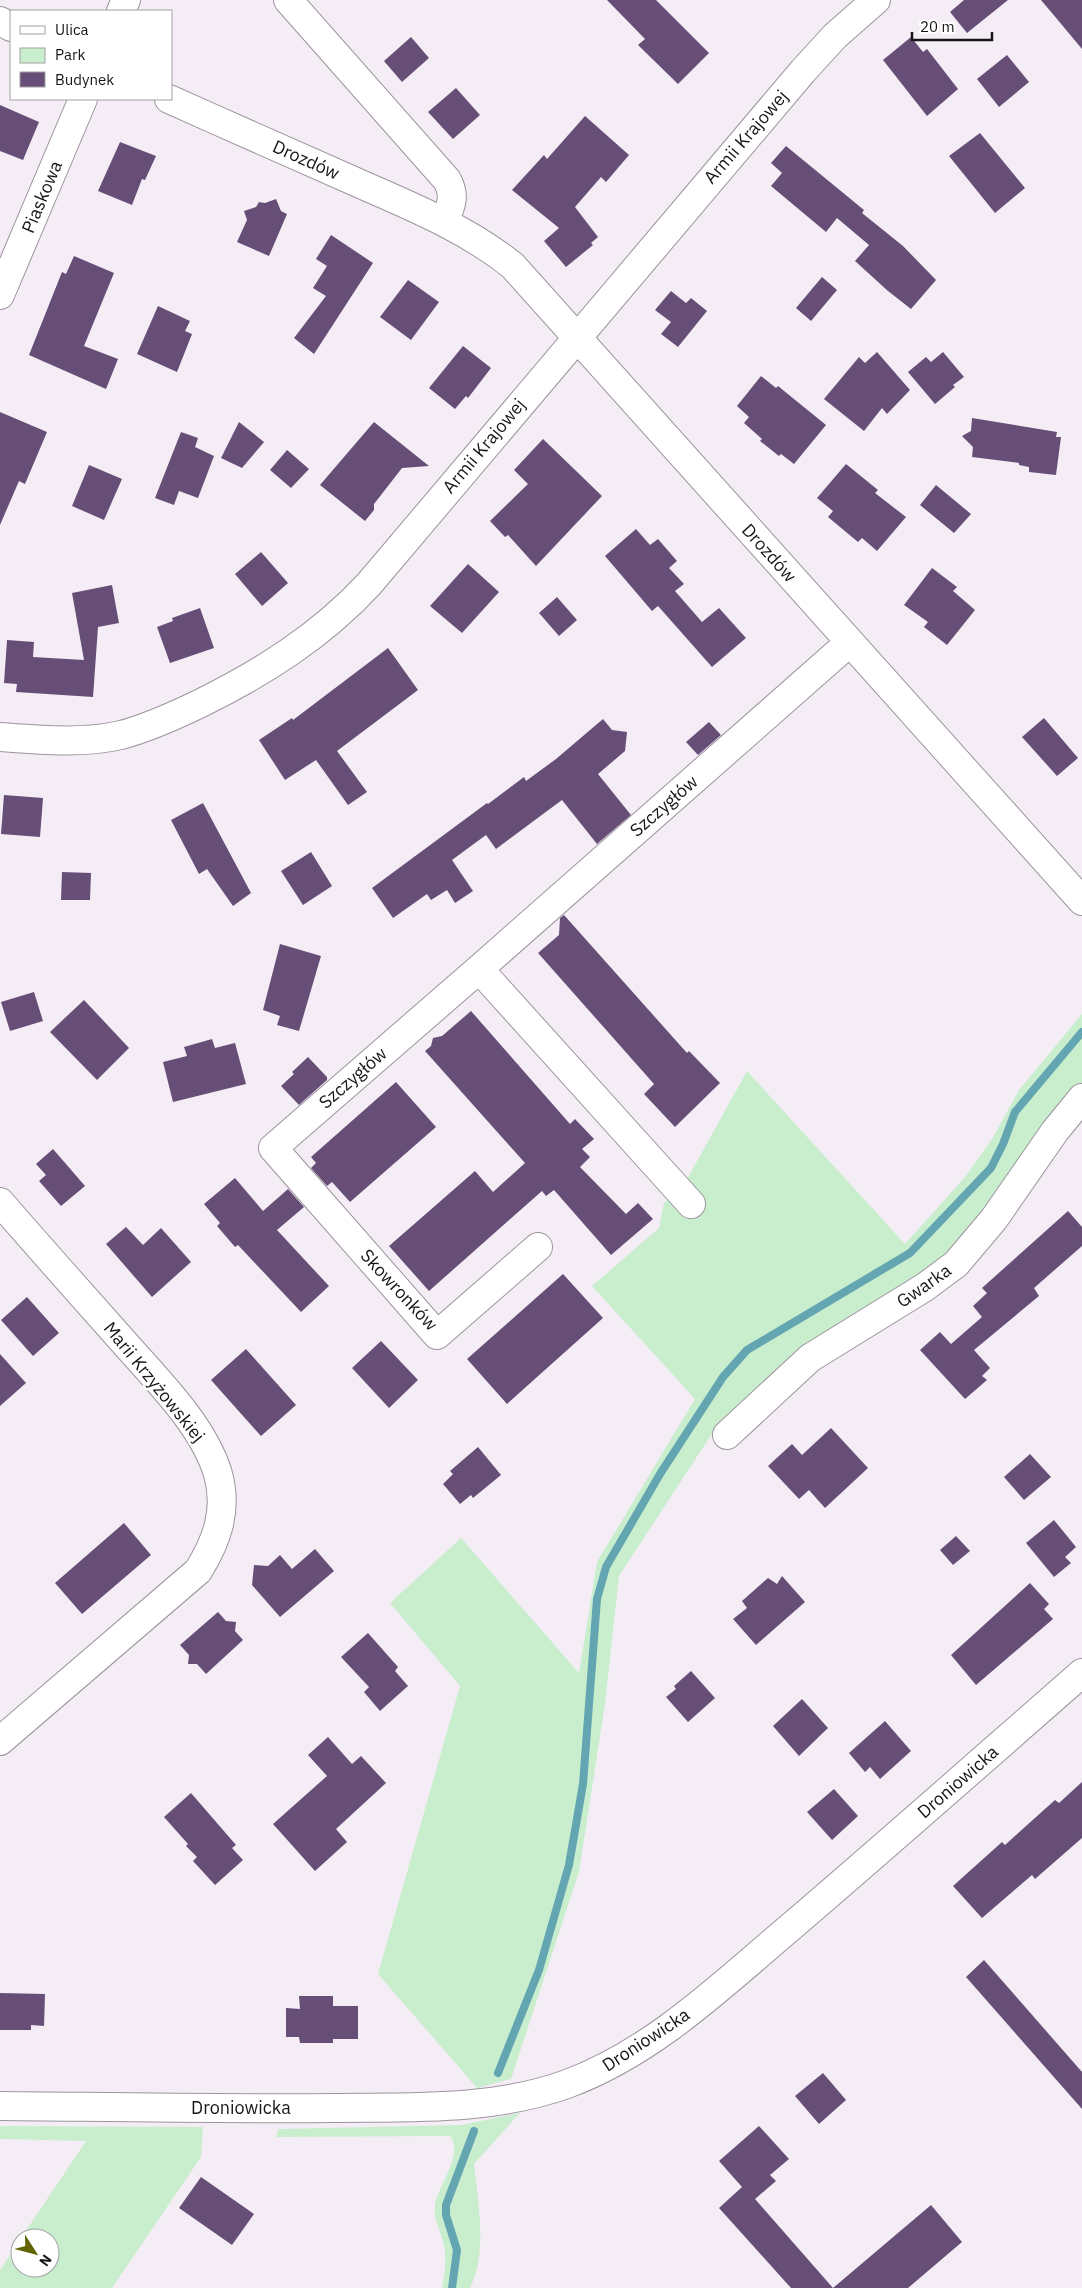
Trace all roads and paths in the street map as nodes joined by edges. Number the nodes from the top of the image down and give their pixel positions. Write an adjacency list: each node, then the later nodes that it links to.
1 (288, 0): 5 (street)
2 (876, 0): 7 (street, Armii Krajowej)
3 (83, 100): 6 (street, Piaskowa)
4 (170, 100): 5 (street, Drozdów)
5 (444, 222): 7 (street, Drozdów)
6 (0, 295)
7 (576, 337): 8 (street, Drozdów); 9 (street, Armii Krajowej)
8 (850, 642): 10 (street, Drozdów); 11 (street, Szczygłów)
9 (0, 737)
10 (1082, 901)
11 (479, 969): 13 (street, Szczygłów); 15 (street)
12 (1082, 1098): 17 (street, Gwarka)
13 (273, 1148): 16 (street, Skowronków)
14 (0, 1202): 19 (street, Marii Krzyżowskiej)
15 (691, 1204)
16 (538, 1247)
17 (727, 1435)
18 (1082, 1673): 20 (street, Droniowicka)
19 (0, 1741)
20 (0, 2106)

